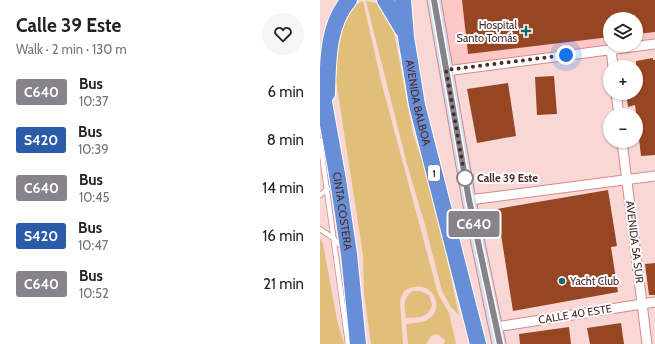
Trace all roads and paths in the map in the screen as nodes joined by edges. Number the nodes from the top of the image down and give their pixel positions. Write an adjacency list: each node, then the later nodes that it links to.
1 (349, 0): 11 (highway)
2 (385, 0): 5 (highway)
3 (403, 0): 5 (highway, AVENIDA BALBOA / 1)
4 (434, 0): 9 (main road)
5 (406, 37): 27 (highway, AVENIDA BALBOA / 1)
6 (655, 44): 7 (street)
7 (643, 45)
8 (603, 50): 9 (street)
9 (446, 70): 18 (main road)
10 (320, 80): 11 (highway, CINTA COSTERA)
11 (326, 111): 16 (highway, CINTA COSTERA)
12 (320, 140): 16 (lane)
13 (623, 148): 15 (street, AVENIDA 5A SUR)
14 (655, 176): 15 (street)
15 (627, 180): 18 (street); 23 (street, AVENIDA 5A SUR)
16 (333, 185): 17 (lane); 20 (lane); 21 (highway, CINTA COSTERA)
17 (320, 196)
18 (469, 200): 24 (main road)
19 (320, 229): 20 (lane)
20 (333, 238): 21 (lane); 25 (lane)
21 (349, 254): 26 (highway, CINTA COSTERA)
22 (655, 302): 23 (street, CALLE 40 ESTE)
23 (643, 304): 24 (street, CALLE 40 ESTE); 29 (street, AVENIDA 5A SUR)
24 (496, 327): 28 (main road)
25 (348, 344)
26 (358, 344)
27 (478, 344)
28 (500, 344)
29 (647, 344)

